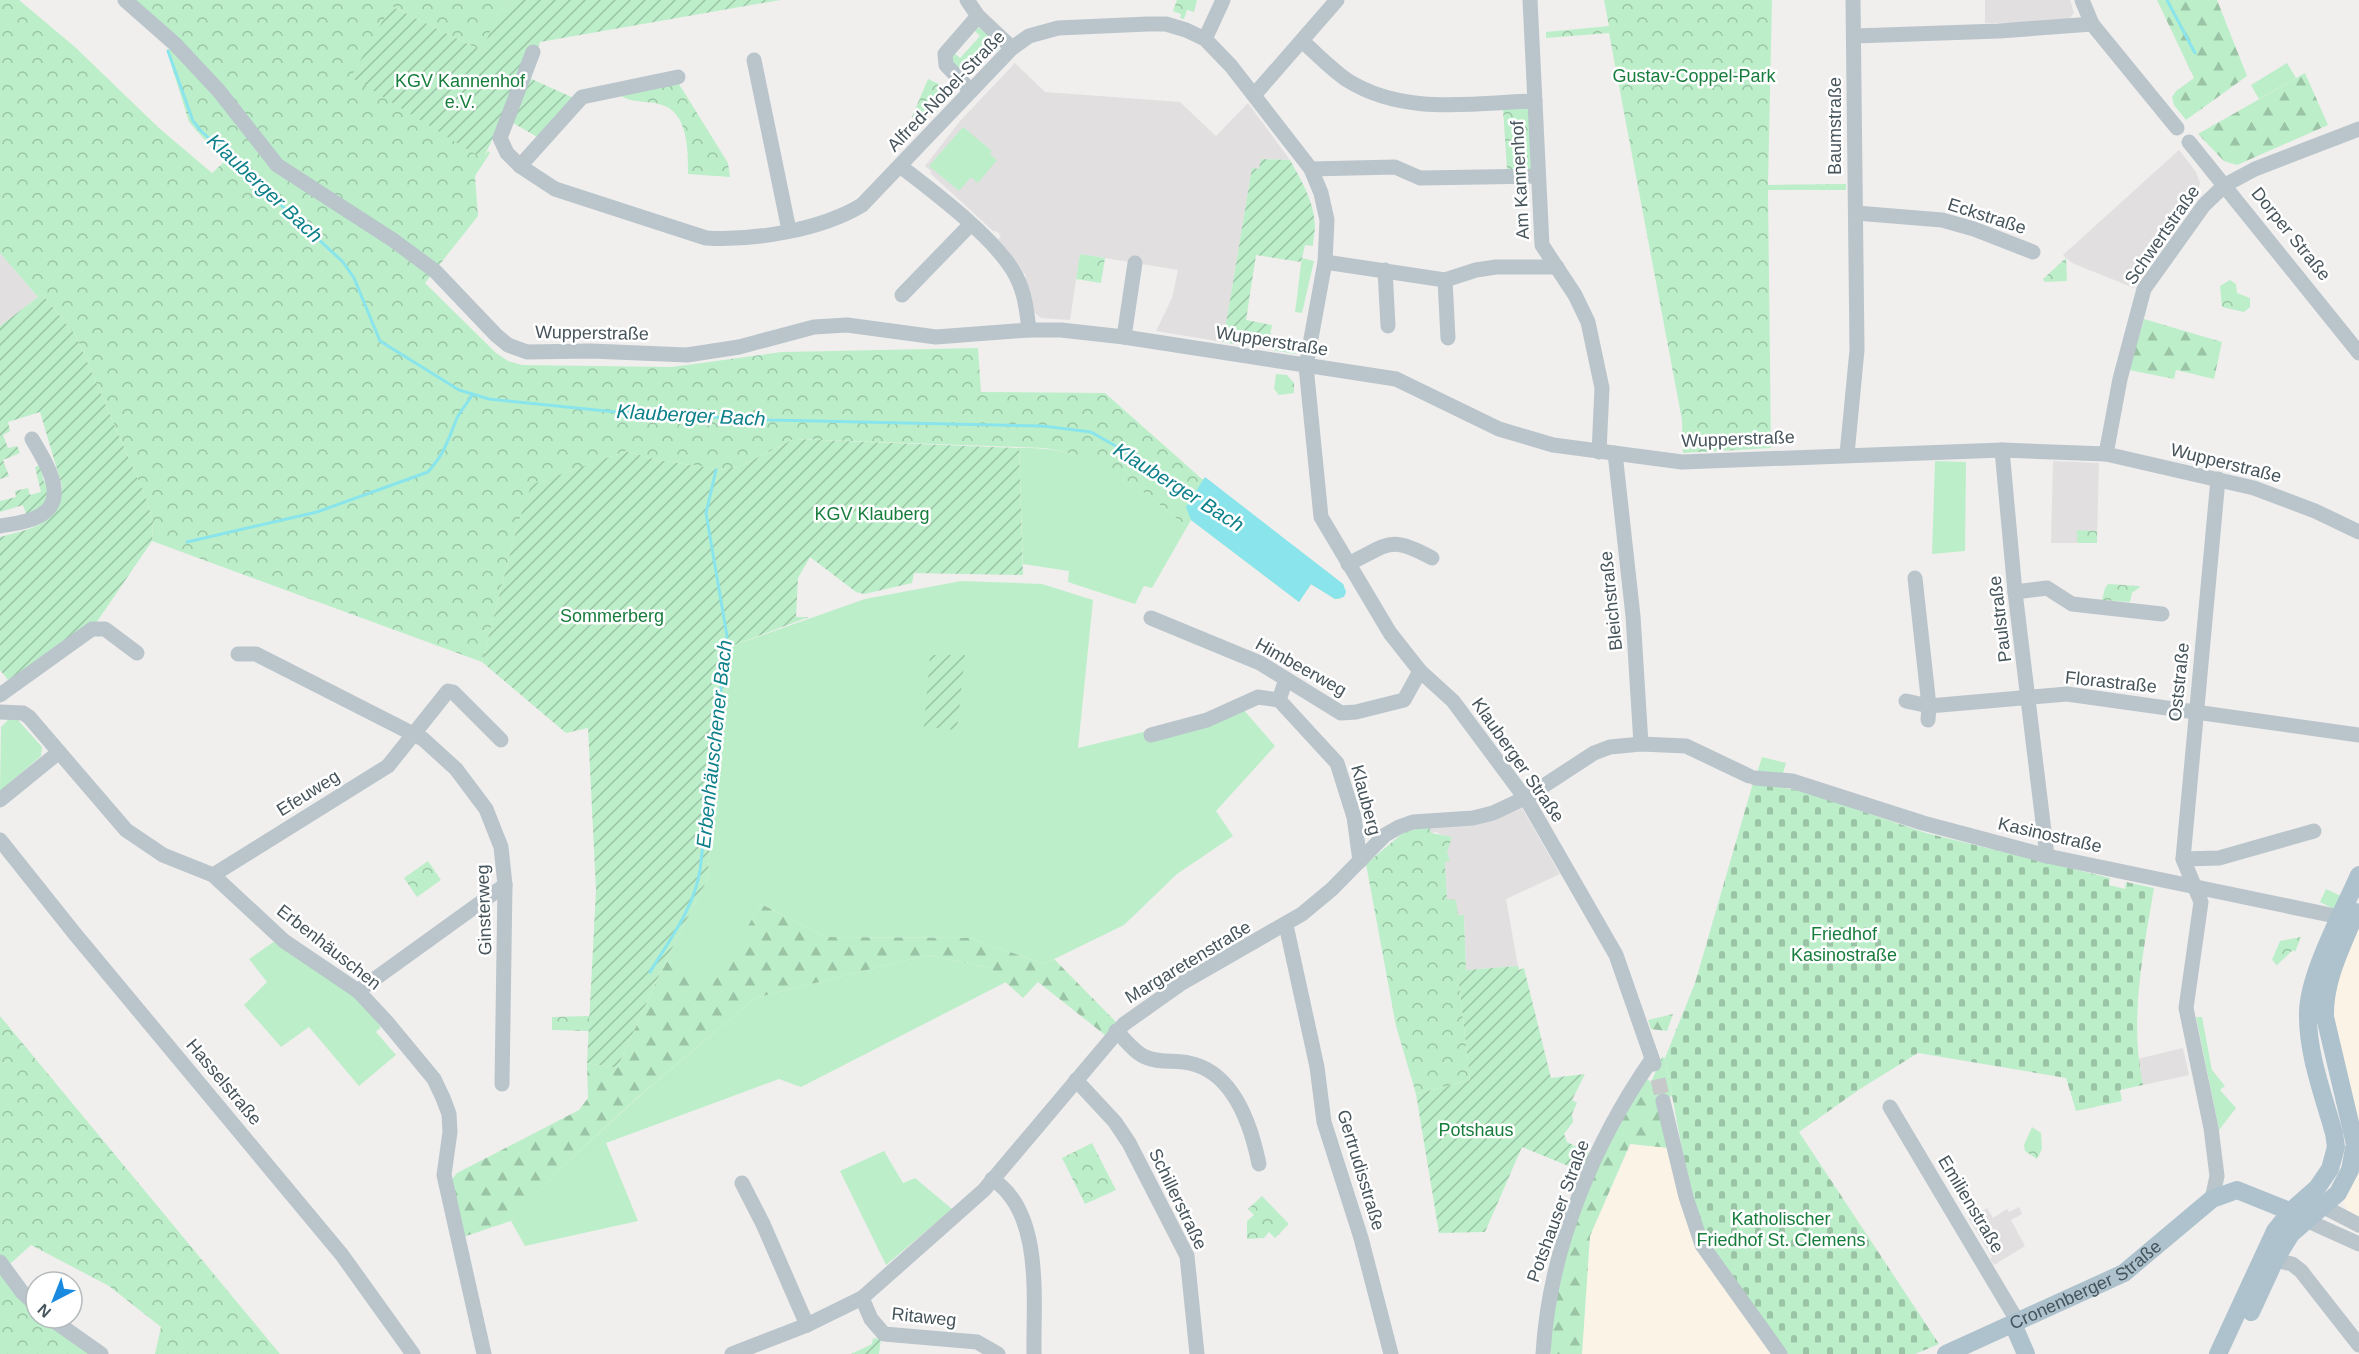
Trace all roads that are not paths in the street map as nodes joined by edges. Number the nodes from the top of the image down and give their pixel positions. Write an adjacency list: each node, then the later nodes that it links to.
1 (125, 0): 39 (street, Wupperstraße)
2 (967, 0): 8 (street)
3 (1223, 0): 11 (street)
4 (1338, 0): 12 (street)
5 (1530, 0): 19 (street, Am Kannenhof)
6 (1853, 0): 10 (street, Baumstraße)
7 (2082, 0): 9 (street)
8 (978, 16): 13 (street); 17 (street)
9 (2092, 24): 10 (street); 20 (street)
10 (1855, 36): 28 (street, Baumstraße)
11 (1205, 39): 13 (street, Alfred-Nobel-Straße); 18 (street, Alfred-Nobel-Straße)
12 (1302, 41): 18 (street); 19 (street)
13 (1012, 48): 17 (street, Alfred-Nobel-Straße)
14 (532, 52): 23 (street, Alfred-Nobel-Straße)
15 (754, 60): 30 (street)
16 (678, 77): 23 (street)
17 (971, 91): 24 (street, Alfred-Nobel-Straße)
18 (1255, 94): 25 (street, Alfred-Nobel-Straße)
19 (1535, 101): 26 (street, Am Kannenhof)
20 (2177, 128)
21 (2359, 129): 27 (street, Schwertstraße)
22 (2189, 142): 27 (street, Dorper Straße)
23 (520, 166): 30 (street, Alfred-Nobel-Straße)
24 (900, 166): 29 (street); 30 (street, Alfred-Nobel-Straße)
25 (1311, 169): 26 (street); 32 (street, Alfred-Nobel-Straße)
26 (1537, 176): 34 (street, Am Kannenhof)
27 (2225, 185): 42 (street, Dorper Straße); 49 (street, Schwertstraße)
28 (1856, 213): 31 (street, Eckstraße); 48 (street, Baumstraße)
29 (970, 225): 37 (street); 39 (street)
30 (789, 230)
31 (2033, 252)
32 (1325, 262): 35 (street); 43 (street, Alfred-Nobel-Straße)
33 (1135, 263): 40 (street)
34 (1557, 267): 36 (street); 46 (street, Am Kannenhof)
35 (1385, 270): 36 (street); 38 (street)
36 (1445, 280): 41 (street)
37 (902, 295)
38 (1388, 326)
39 (1029, 330): 40 (street, Wupperstraße)
40 (1124, 337): 43 (street, Wupperstraße)
41 (1448, 338)
42 (2359, 353)
43 (1306, 366): 46 (street, Wupperstraße); 54 (street, Klauberger Straße)
44 (33, 439): 51 (street)
45 (2002, 450): 48 (street, Wupperstraße); 49 (street, Wupperstraße); 56 (street, Paulstraße)
46 (1599, 452): 47 (street, Wupperstraße)
47 (1616, 453): 48 (street, Wupperstraße); 74 (street, Bleichstraße)
48 (1847, 454)
49 (2106, 454): 50 (street, Wupperstraße)
50 (2218, 479): 52 (street, Wupperstraße); 68 (street, Oststraße)
51 (0, 526)
52 (2359, 532)
53 (1432, 558): 54 (street)
54 (1348, 564): 61 (street, Klauberger Straße)
55 (1915, 579): 69 (street)
56 (2015, 592): 57 (street); 64 (street, Paulstraße)
57 (2162, 614)
58 (1150, 618): 62 (street, Himbeerweg)
59 (137, 653): 63 (street)
60 (238, 654): 70 (street, Ginsterweg)
61 (1419, 671): 62 (street, Himbeerweg); 76 (street, Klauberger Straße)
62 (1286, 679): 65 (street)
63 (0, 695)
64 (2029, 697): 68 (street, Florastraße); 69 (street, Florastraße); 80 (street, Paulstraße)
65 (1279, 700): 71 (street); 82 (street, Klauberg)
66 (1906, 701): 69 (street, Florastraße)
67 (0, 712): 75 (street, Erbenhäuschen)
68 (2196, 712): 72 (street, Florastraße); 81 (street, Oststraße)
69 (1928, 713)
70 (412, 733): 73 (street); 83 (street, Efeuweg); 85 (street, Ginsterweg)
71 (1152, 735)
72 (2359, 735)
73 (501, 740)
74 (1641, 744): 76 (street, Kasinostraße); 80 (street, Kasinostraße)
75 (59, 752): 77 (street); 83 (street, Erbenhäuschen)
76 (1525, 798): 82 (street, Margaretenstraße); 92 (street, Klauberger Straße)
77 (0, 800)
78 (2314, 831): 81 (street)
79 (0, 840): 115 (street, Hasselstraße)
80 (2047, 856): 86 (street, Kasinostraße)
81 (2183, 859): 86 (street, Oststraße)
82 (1360, 861): 89 (street, Margaretenstraße)
83 (213, 875): 90 (street, Erbenhäuschen)
84 (2359, 875): 88 (main road)
85 (506, 885): 90 (street); 94 (street, Ginsterweg)
86 (2196, 887): 88 (street, Kasinostraße); 101 (street, Oststraße)
87 (2359, 905): 103 (main road)
88 (2340, 917): 100 (main road)
89 (1286, 925): 91 (street, Margaretenstraße); 121 (street, Gertrudisstraße)
90 (358, 991): 116 (street, Erbenhäuschen)
91 (1120, 1028): 93 (street, Margaretenstraße); 97 (street)
92 (1655, 1069): 122 (street, Potshauser Straße)
93 (1076, 1080): 98 (street, Margaretenstraße); 120 (street, Schillerstraße)
94 (502, 1084)
95 (1663, 1101): 123 (street)
96 (1890, 1107): 110 (street, Emilienstraße)
97 (1259, 1164)
98 (992, 1179): 109 (street, Margaretenstraße); 119 (street)
99 (742, 1183): 111 (street)
100 (2318, 1188): 102 (main road); 103 (main road)
101 (2212, 1199): 102 (main road); 110 (main road, Cronenberger Straße)
102 (2292, 1210): 103 (main road); 126 (main road)
103 (2314, 1212): 104 (street); 105 (street); 106 (main road)
104 (2359, 1225)
105 (2359, 1244)
106 (2275, 1260): 113 (street); 127 (main road)
107 (0, 1262): 108 (street)
108 (24, 1294)
109 (862, 1298): 111 (street, Margaretenstraße); 118 (street, Ritaweg)
110 (2016, 1323): 124 (main road, Cronenberger Straße); 125 (main road)
111 (807, 1325): 117 (street, Margaretenstraße)
112 (67, 1330): 114 (street)
113 (2359, 1345)
114 (101, 1354)
115 (413, 1354)
116 (484, 1354)
117 (732, 1354)
118 (998, 1354)
119 (1034, 1354)
120 (1197, 1354)
121 (1391, 1354)
122 (1544, 1354)
123 (1780, 1354)
124 (1946, 1354)
125 (2026, 1354)
126 (2218, 1354)
127 (2231, 1354)

